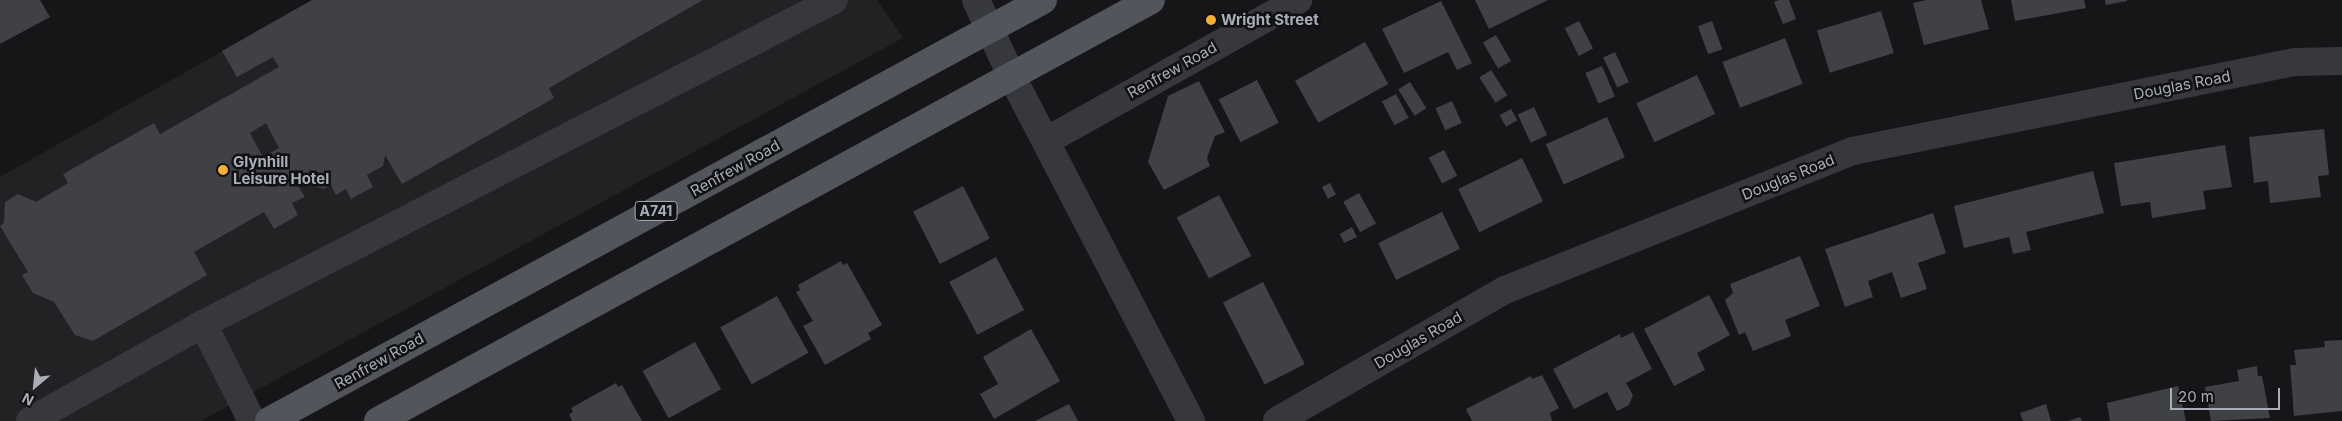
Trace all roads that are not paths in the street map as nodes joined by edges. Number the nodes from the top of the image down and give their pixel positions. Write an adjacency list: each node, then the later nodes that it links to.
1 (834, 0): 10 (street)
2 (976, 0): 6 (street)
3 (1043, 0): 6 (main road, Renfrew Road / A741)
4 (1151, 0): 8 (main road)
5 (1298, 0): 9 (street, Renfrew Road)
6 (990, 29): 8 (street); 13 (main road, Renfrew Road / A741)
7 (2342, 61): 16 (street, Douglas Road)
8 (1012, 77): 9 (street); 14 (main road)
9 (1046, 141): 15 (street)
10 (203, 324): 11 (street); 12 (street)
11 (30, 421)
12 (252, 421)
13 (269, 421)
14 (378, 421)
15 (1192, 421)
16 (1278, 421)

